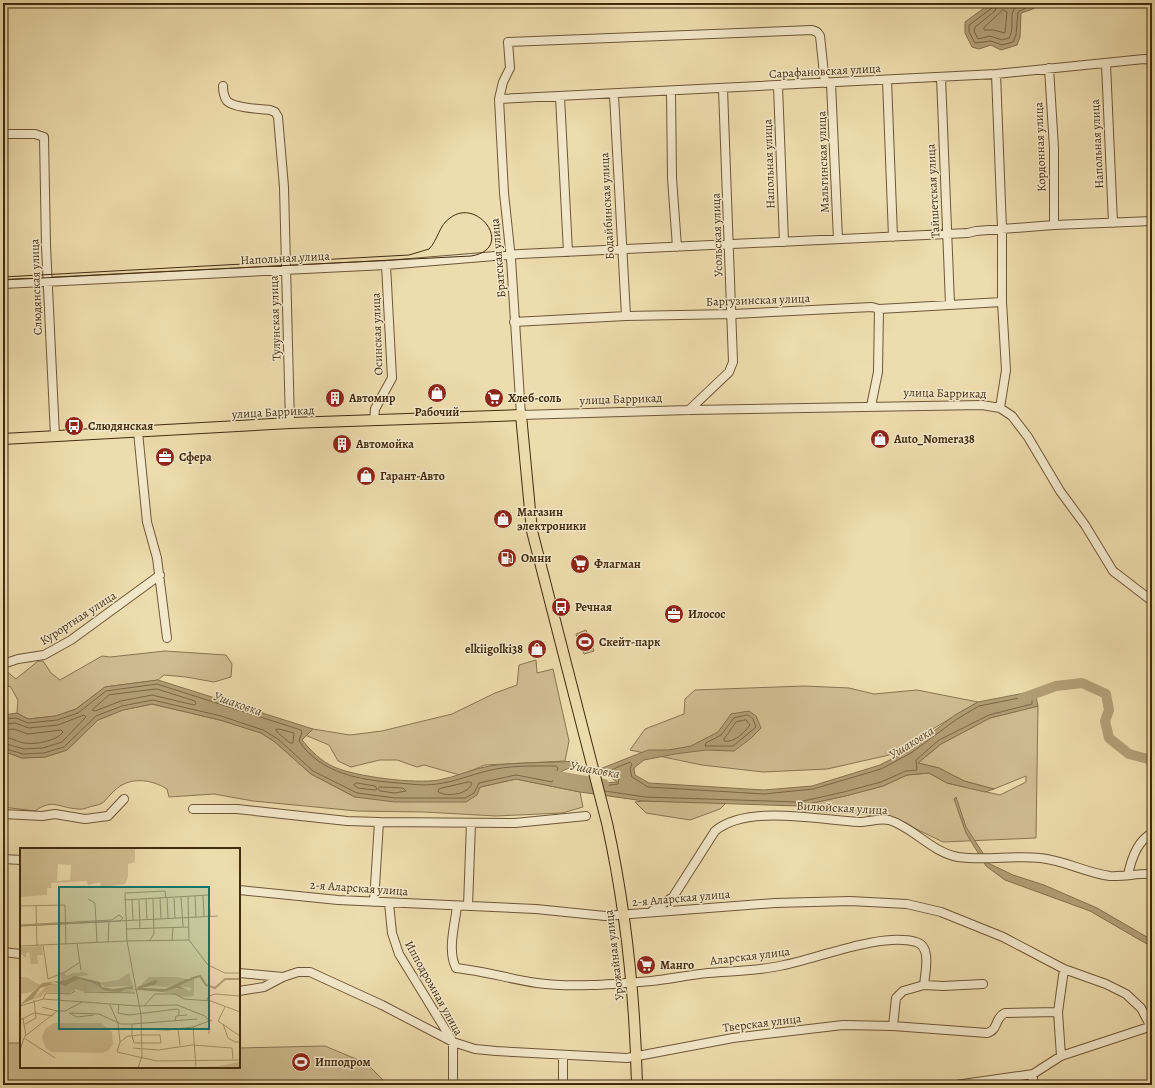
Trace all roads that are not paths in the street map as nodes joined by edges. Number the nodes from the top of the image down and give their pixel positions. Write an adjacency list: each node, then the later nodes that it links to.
1 (1152, 60): 2 (street, Сарафановская улица)
2 (1106, 64): 3 (street, Сарафановская улица); 17 (street, Напольная улица)
3 (1049, 68): 4 (street, Сарафановская улица); 18 (street, Кордонная улица)
4 (996, 74): 5 (street, Сарафановская улица); 19 (street)
5 (941, 77): 6 (street, Сарафановская улица); 20 (street, Тайшетская улица)
6 (887, 80): 7 (street, Сарафановская улица); 21 (street)
7 (828, 83): 9 (street, Сарафановская улица); 14 (street, Мальтинская улица); 22 (street, Мальтинская улица)
8 (223, 86): 30 (street, Тулунская улица)
9 (778, 86): 10 (street, Сарафановская улица); 23 (street, Напольная улица)
10 (723, 89): 11 (street, Сарафановская улица); 24 (street, Усольская улица)
11 (670, 92): 12 (street, Сарафановская улица); 25 (street)
12 (614, 94): 13 (street, Сарафановская улица); 26 (street, Бодайбинская улица)
13 (560, 98): 14 (street, Сарафановская улица); 27 (street)
14 (499, 99): 28 (street, Братская улица)
15 (3, 134): 31 (street, Слюдянская улица)
16 (1152, 222): 17 (street, Напольная улица)
17 (1113, 223): 18 (street, Напольная улица)
18 (1054, 225): 19 (street, Напольная улица)
19 (1002, 229): 20 (street, Напольная улица); 33 (street)
20 (947, 234): 21 (street, Напольная улица); 34 (street, Тайшетская улица)
21 (893, 237): 22 (street, Напольная улица)
22 (838, 239): 23 (street, Напольная улица)
23 (784, 242): 24 (street, Напольная улица)
24 (730, 244): 25 (street, Напольная улица); 36 (street, Усольская улица)
25 (676, 247): 26 (street, Напольная улица)
26 (621, 249): 27 (street, Напольная улица); 37 (street, Бодайбинская улица)
27 (568, 252): 28 (street, Напольная улица)
28 (511, 256): 29 (street, Напольная улица); 38 (street, Братская улица)
29 (386, 265): 30 (street, Напольная улица); 43 (street, Осинская улица)
30 (286, 270): 31 (street, Напольная улица); 44 (street, Тулунская улица)
31 (48, 282): 32 (street, Напольная улица); 46 (street, Слюдянская улица)
32 (3, 284)
33 (1002, 302): 34 (street, Баргузинская улица); 40 (street)
34 (950, 304): 35 (street, Баргузинская улица)
35 (879, 309): 36 (street, Баргузинская улица); 39 (street)
36 (733, 314): 37 (street, Баргузинская улица); 41 (street, Усольская улица)
37 (626, 316): 38 (street, Баргузинская улица)
38 (514, 322): 42 (street, Братская улица)
39 (871, 406): 40 (street, улица Баррикад); 41 (street, улица Баррикад)
40 (1000, 408): 49 (street)
41 (689, 410): 42 (street, улица Баррикад)
42 (521, 415): 43 (main road, улица Баррикад); 71 (main road, Урожайная улица)
43 (374, 421): 44 (main road, улица Баррикад)
44 (290, 423): 45 (main road, улица Баррикад)
45 (138, 432): 46 (main road, улица Баррикад); 48 (street)
46 (55, 436): 47 (main road, улица Баррикад)
47 (3, 439)
48 (160, 575): 50 (street); 51 (street, Курортная улица)
49 (1152, 601)
50 (167, 638)
51 (3, 664)
52 (124, 799): 54 (street)
53 (193, 809): 56 (street)
54 (3, 814)
55 (586, 816): 57 (street)
56 (379, 822): 57 (street); 65 (street)
57 (471, 823): 68 (street)
58 (1152, 833): 62 (street)
59 (3, 859): 60 (street)
60 (20, 860)
61 (1152, 874): 62 (street, Вилюйская улица)
62 (1128, 875): 64 (street, Вилюйская улица)
63 (240, 890): 65 (street, 2-я Аларская улица)
64 (672, 897): 69 (street); 70 (street)
65 (374, 902): 66 (street, 2-я Аларская улица)
66 (389, 903): 67 (street, 2-я Аларская улица); 84 (street, Ипподромная улица)
67 (457, 906): 68 (street, 2-я Аларская улица); 77 (street, Аларская улица)
68 (468, 906): 71 (street, 2-я Аларская улица)
69 (678, 910): 70 (street, 2-я Аларская улица); 74 (street, 2-я Аларская улица)
70 (652, 912): 71 (street, 2-я Аларская улица)
71 (622, 915): 77 (main road, Урожайная улица)
72 (3, 952): 73 (street)
73 (20, 954)
74 (1064, 969): 81 (street); 83 (street, 2-я Аларская улица)
75 (240, 973): 76 (street)
76 (283, 977): 80 (street); 84 (street, Тверская улица)
77 (631, 982): 79 (street, Аларская улица); 87 (main road, Урожайная улица)
78 (983, 984): 79 (street)
79 (924, 985): 82 (street)
80 (240, 991)
81 (1058, 1012): 82 (street, Тверская улица); 86 (street)
82 (893, 1026): 87 (street, Тверская улица)
83 (1152, 1027): 86 (street)
84 (453, 1042): 85 (street, Тверская улица); 89 (street, Ипподромная улица)
85 (563, 1055): 87 (street, Тверская улица); 90 (street)
86 (1061, 1056): 88 (street)
87 (636, 1057): 91 (main road, Урожайная улица)
88 (1033, 1074): 92 (street); 93 (street)
89 (453, 1085)
90 (563, 1085)
91 (637, 1085)
92 (956, 1085)
93 (1033, 1085)

